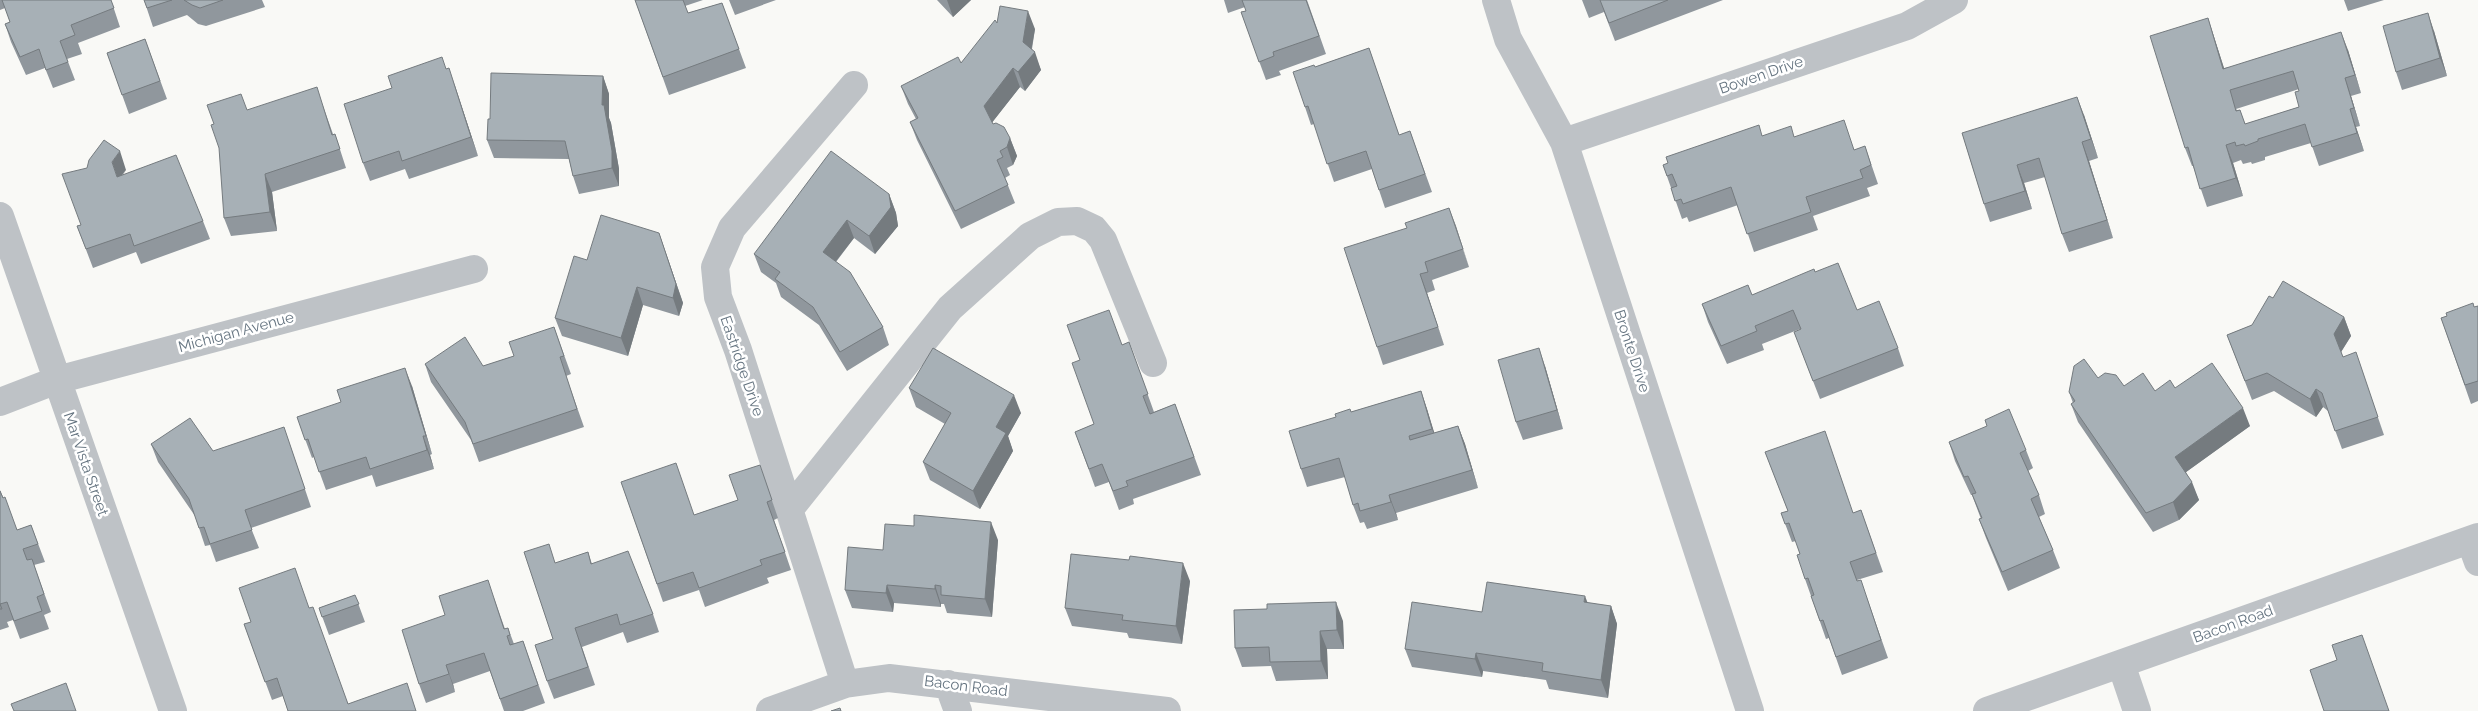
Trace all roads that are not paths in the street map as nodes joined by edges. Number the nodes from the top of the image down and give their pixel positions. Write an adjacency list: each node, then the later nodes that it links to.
1 (1496, 0): 4 (street, Bronte Drive)
2 (1954, 0): 4 (street, Bowen Drive)
3 (854, 85): 10 (street, Eastridge Drive)
4 (1564, 142): 19 (street, Bronte Drive)
5 (0, 216): 8 (street, Mar Vista Street)
6 (474, 270): 8 (street, Michigan Avenue)
7 (1153, 363): 10 (street)
8 (56, 380): 9 (street, Michigan Avenue); 15 (street, Mar Vista Street)
9 (0, 402)
10 (789, 510): 13 (street, Eastridge Drive)
11 (2475, 546): 12 (street, Bacon Road)
12 (2121, 664): 20 (street, Bacon Road); 21 (street)
13 (845, 684): 14 (street, Bacon Road); 16 (street, Bacon Road)
14 (948, 684): 17 (street); 18 (street, Bacon Road)
15 (173, 711)
16 (770, 711)
17 (958, 711)
18 (1167, 711)
19 (1750, 711)
20 (1987, 711)
21 (2137, 711)

